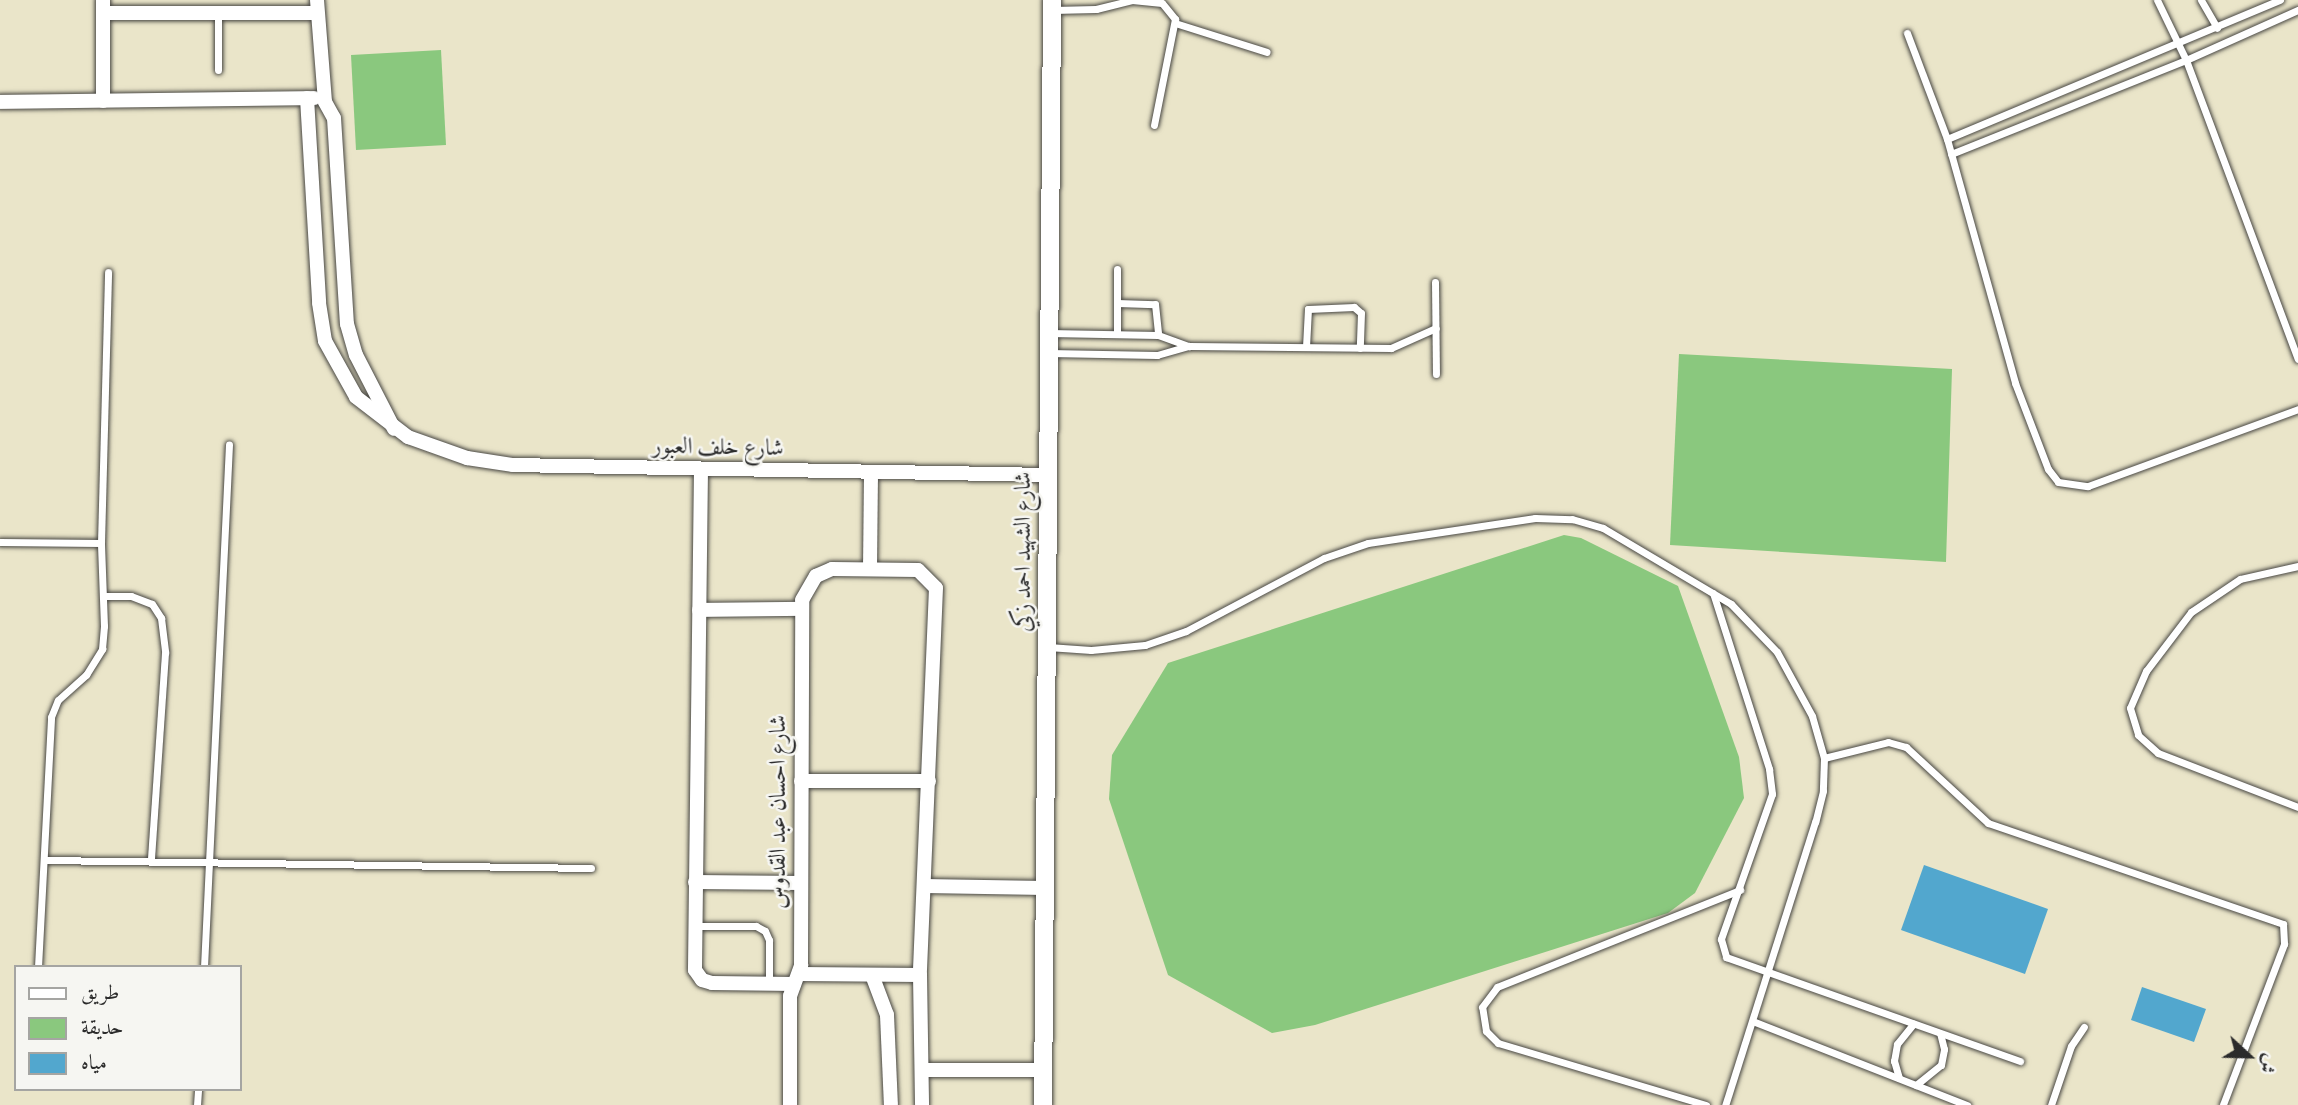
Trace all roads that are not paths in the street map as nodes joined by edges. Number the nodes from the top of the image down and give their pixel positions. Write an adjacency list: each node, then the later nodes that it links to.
1 (1132, 0): 5 (lane); 12 (lane)
2 (2157, 0): 15 (lane)
3 (2201, 0): 13 (lane)
4 (2280, 0): 13 (lane)
5 (1051, 5): 31 (street, شارع الشهيد احمد زكي)
6 (285, 6): 7 (street); 11 (street)
7 (317, 6): 22 (street)
8 (103, 7): 9 (street); 20 (street)
9 (161, 7): 11 (street)
10 (2298, 9): 17 (lane)
11 (218, 13): 18 (lane)
12 (1175, 23): 16 (lane); 23 (lane)
13 (2217, 29): 15 (lane)
14 (1907, 33): 24 (lane)
15 (2179, 46): 17 (lane); 24 (lane)
16 (1267, 52)
17 (2186, 60): 25 (lane); 38 (lane)
18 (218, 70)
19 (307, 98): 20 (street); 22 (street); 41 (street, شارع خلف العبور)
20 (103, 101): 21 (street)
21 (0, 102)
22 (325, 102): 41 (street)
23 (1154, 125)
24 (1947, 139): 25 (lane)
25 (1951, 154): 40 (lane)
26 (1117, 269): 29 (lane)
27 (108, 272): 47 (lane)
28 (1435, 282): 30 (lane)
29 (1117, 303): 32 (lane); 33 (lane)
30 (1436, 328): 36 (lane); 39 (lane)
31 (1049, 333): 32 (lane); 37 (street, شارع الشهيد احمد زكي)
32 (1117, 334): 33 (lane)
33 (1158, 335): 34 (lane)
34 (1189, 346): 35 (lane); 37 (lane)
35 (1306, 347): 36 (lane); 36 (lane)
36 (1360, 348)
37 (1049, 353): 45 (street, شارع الشهيد احمد زكي)
38 (2298, 359)
39 (1436, 374)
40 (2298, 409)
41 (394, 429): 43 (street, شارع خلف العبور)
42 (229, 445): 61 (lane)
43 (701, 470): 44 (street, شارع خلف العبور); 53 (street)
44 (871, 472): 45 (street, شارع خلف العبور); 49 (street)
45 (1048, 475): 54 (street, شارع الشهيد احمد زكي)
46 (0, 542): 47 (lane)
47 (101, 543): 51 (lane)
48 (2298, 566): 58 (lane)
49 (870, 569): 52 (street, شارع احسان عبد القدوس); 57 (street, شارع احسان عبد القدوس)
50 (1713, 592): 54 (lane); 55 (lane); 67 (lane)
51 (103, 596): 59 (lane); 60 (lane)
52 (801, 609): 53 (street); 56 (street, شارع احسان عبد القدوس)
53 (699, 610): 63 (street)
54 (1048, 647): 66 (street, شارع الشهيد احمد زكي)
55 (1824, 758): 73 (lane); 93 (lane)
56 (801, 781): 57 (street); 64 (street, شارع احسان عبد القدوس)
57 (929, 781): 65 (street, شارع احسان عبد القدوس)
58 (2298, 807)
59 (46, 860): 60 (lane); 69 (lane)
60 (151, 861): 61 (lane)
61 (209, 862): 62 (lane); 70 (lane)
62 (591, 868)
63 (695, 882): 64 (street); 68 (street)
64 (801, 884): 74 (street, شارع احسان عبد القدوس)
65 (924, 886): 66 (street); 72 (street, شارع احسان عبد القدوس)
66 (1045, 888): 82 (street, شارع الشهيد احمد زكي)
67 (1740, 890): 73 (lane); 89 (lane)
68 (694, 926): 75 (street); 75 (lane)
69 (38, 965)
70 (204, 965)
71 (872, 975): 72 (street); 74 (street); 86 (street)
72 (920, 975): 81 (street, شارع احسان عبد القدوس)
73 (1769, 975): 76 (lane); 77 (lane)
74 (797, 979): 75 (street); 85 (street, شارع احسان عبد القدوس)
75 (769, 984)
76 (1755, 1022): 83 (lane); 90 (lane)
77 (1913, 1024): 79 (lane); 83 (lane)
78 (2084, 1027): 92 (lane)
79 (1940, 1033): 80 (lane); 84 (lane)
80 (2020, 1061)
81 (922, 1070): 82 (street); 87 (street, شارع احسان عبد القدوس)
82 (1043, 1070): 88 (street, شارع الشهيد احمد زكي)
83 (1899, 1078): 84 (lane)
84 (1916, 1085): 91 (lane)
85 (790, 1105)
86 (891, 1105)
87 (922, 1105)
88 (1043, 1105)
89 (1706, 1105)
90 (1725, 1105)
91 (1967, 1105)
92 (2051, 1105)
93 (2223, 1105)

